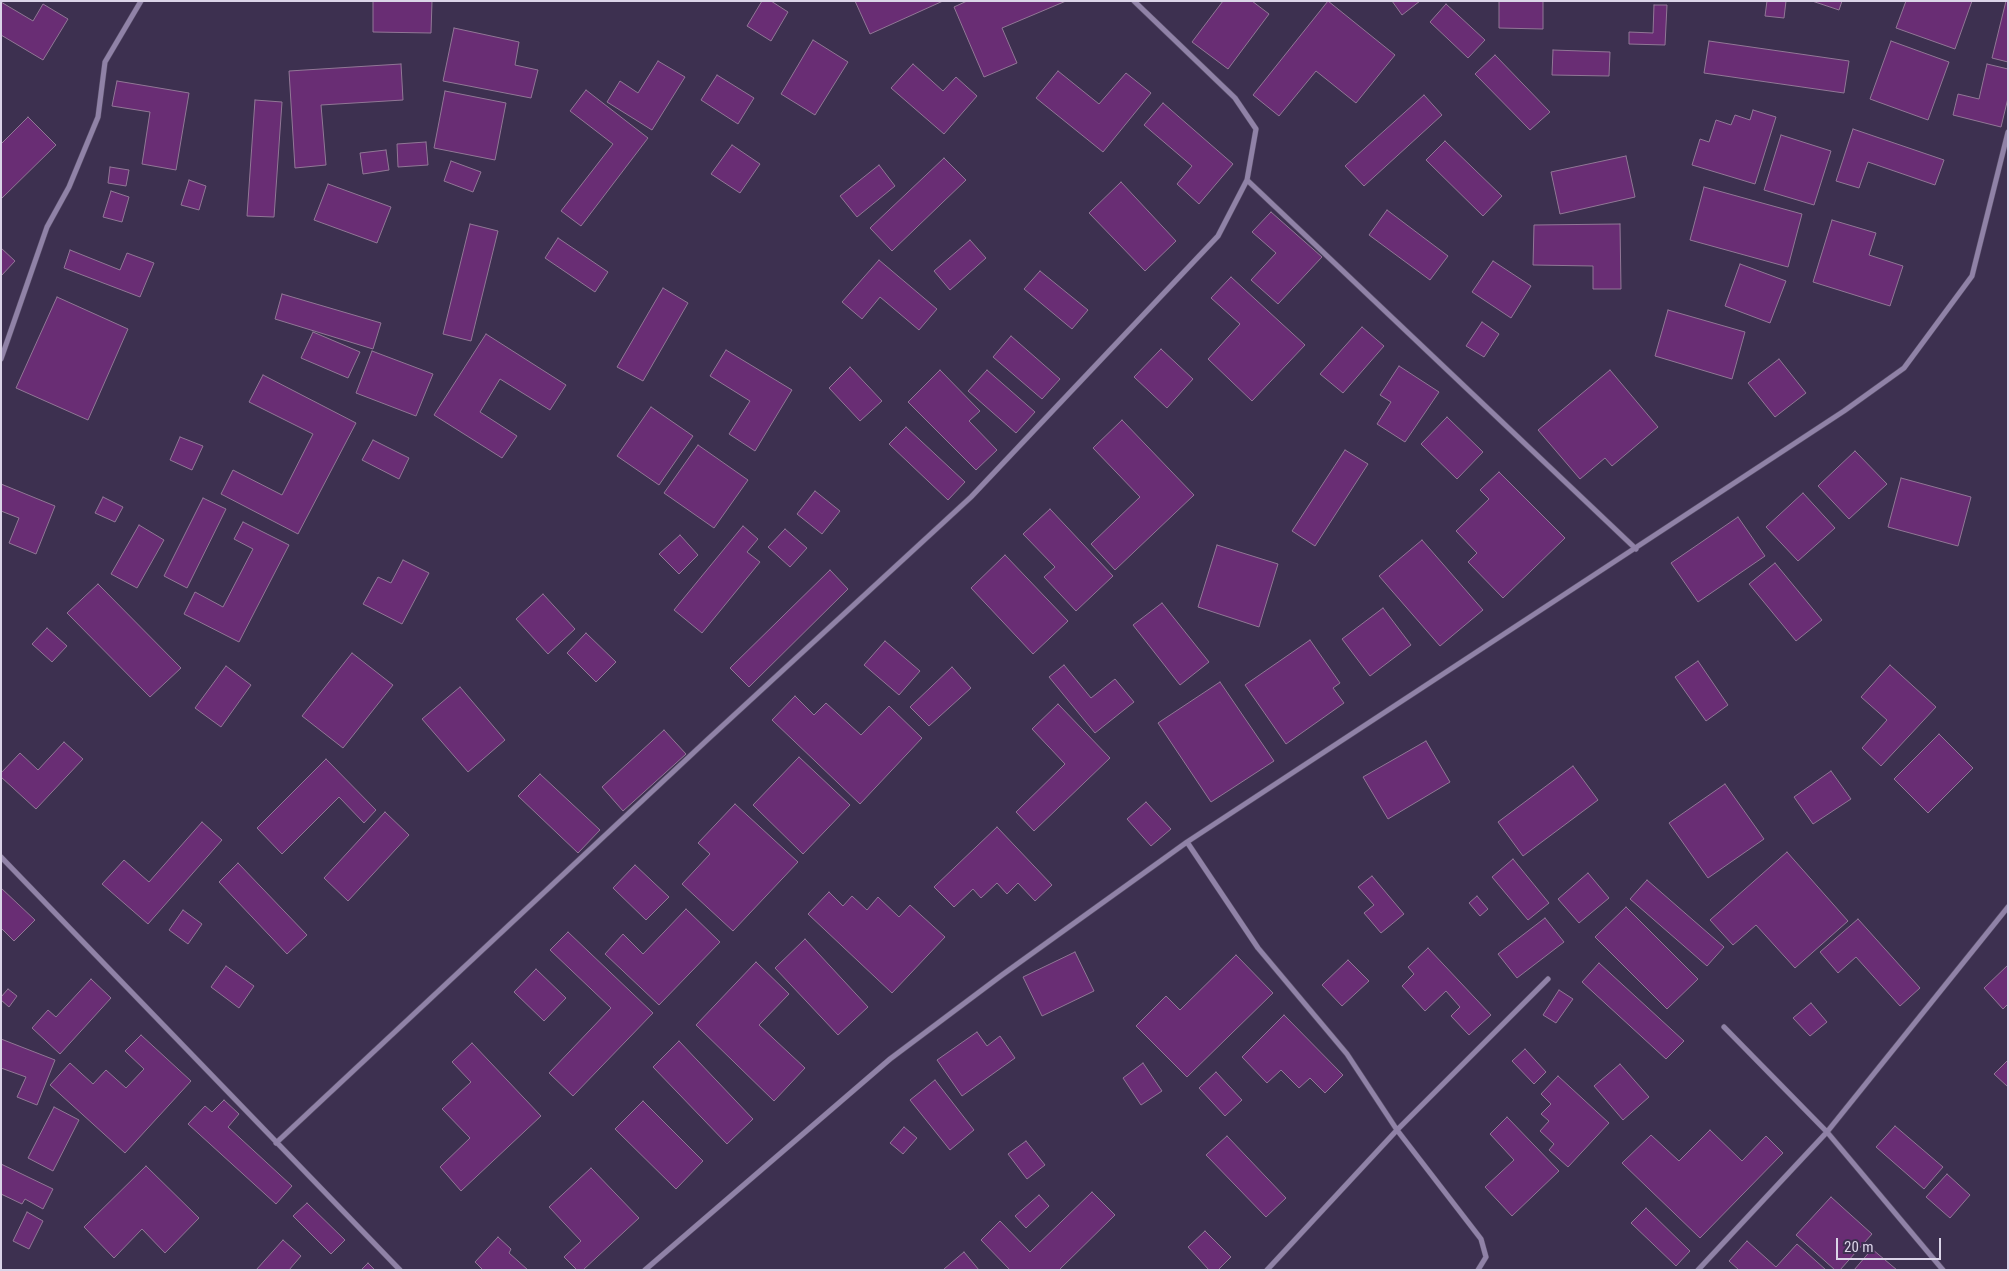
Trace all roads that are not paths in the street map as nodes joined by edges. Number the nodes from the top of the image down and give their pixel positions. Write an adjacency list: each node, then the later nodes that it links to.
1 (141, 1): 5 (street)
2 (1134, 1): 4 (street)
3 (2008, 132): 6 (street)
4 (1247, 180): 6 (street); 14 (street)
5 (1, 358)
6 (1636, 549): 7 (street)
7 (1187, 842): 12 (street); 16 (street)
8 (1, 857): 14 (street)
9 (2008, 907): 13 (street)
10 (1548, 979): 12 (street)
11 (1724, 1026): 13 (street)
12 (1397, 1130): 17 (street); 18 (street)
13 (1827, 1132): 19 (street); 20 (street)
14 (276, 1143): 15 (street)
15 (400, 1270)
16 (645, 1270)
17 (1267, 1270)
18 (1478, 1270)
19 (1698, 1270)
20 (1943, 1270)

